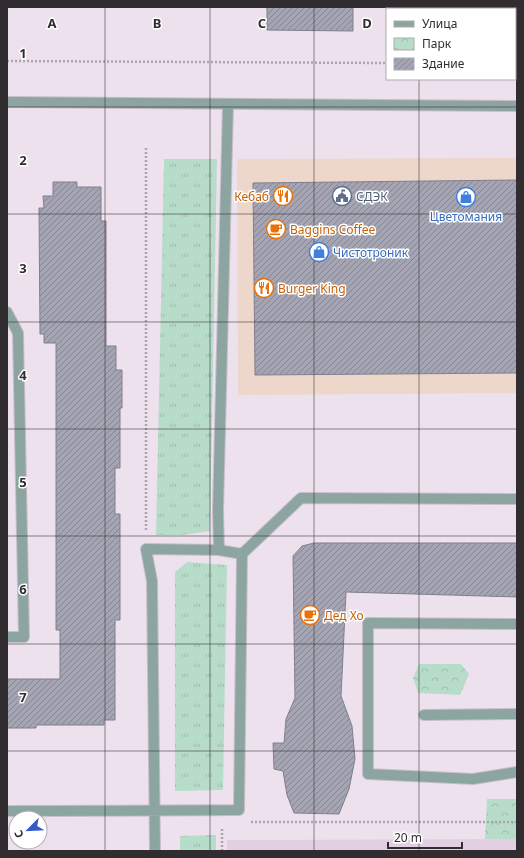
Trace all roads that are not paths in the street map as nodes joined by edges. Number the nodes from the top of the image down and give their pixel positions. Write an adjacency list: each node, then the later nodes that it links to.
1 (7, 102): 2 (street)
2 (228, 104): 3 (street); 6 (street)
3 (517, 106)
4 (7, 312): 9 (street)
5 (517, 499): 7 (street)
6 (219, 550): 7 (street); 13 (street)
7 (242, 554): 13 (street)
8 (517, 624): 12 (street)
9 (7, 637)
10 (517, 714): 11 (street)
11 (424, 715)
12 (517, 772)
13 (155, 810): 14 (street); 15 (street)
14 (7, 811)
15 (155, 851)

